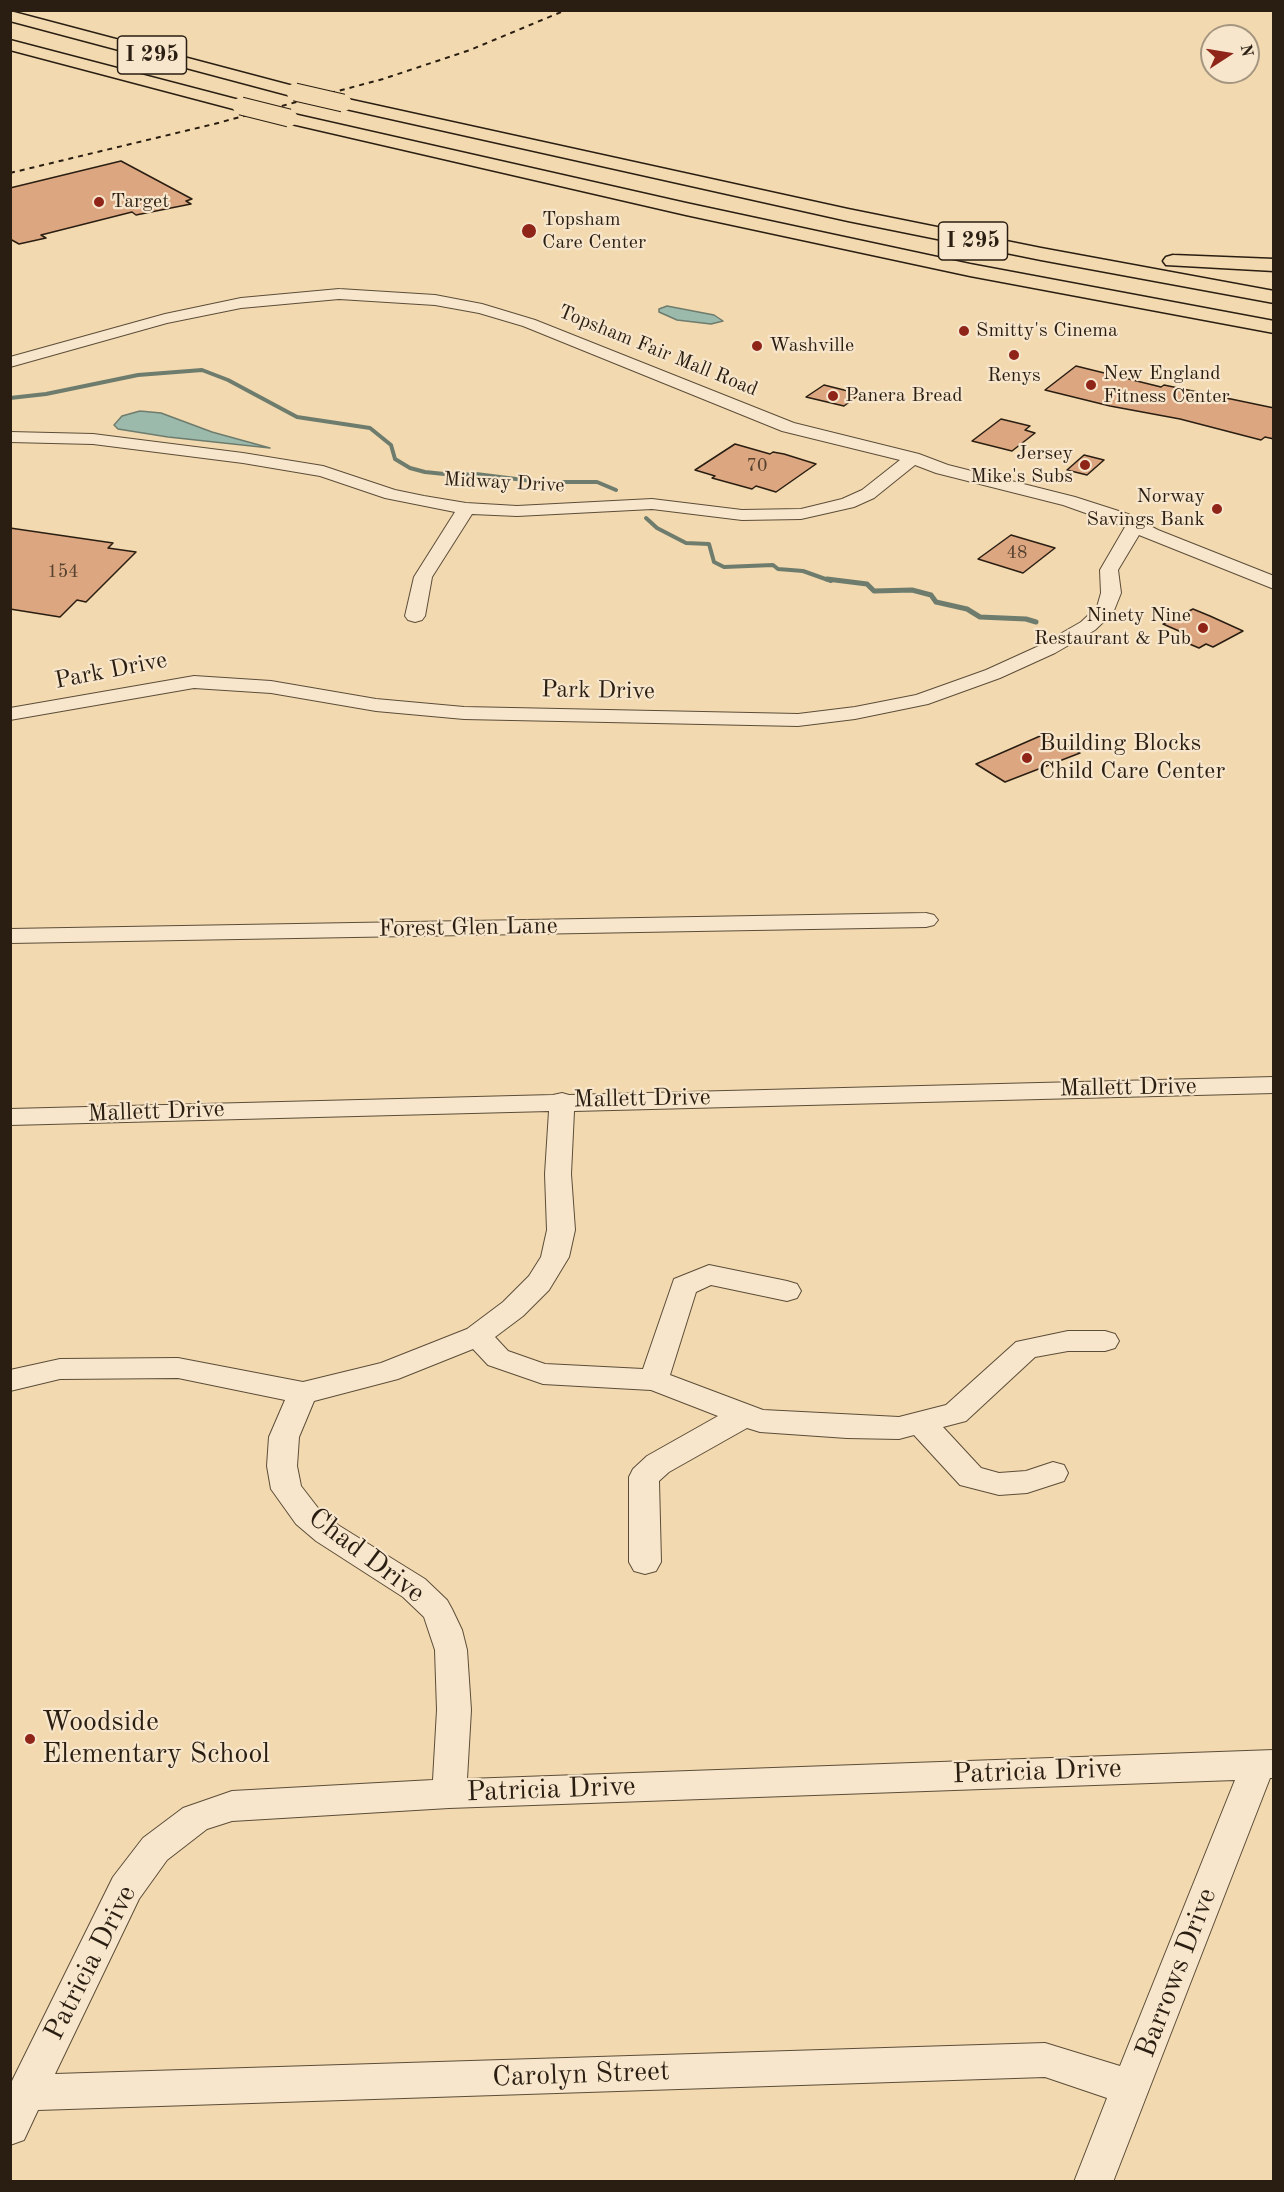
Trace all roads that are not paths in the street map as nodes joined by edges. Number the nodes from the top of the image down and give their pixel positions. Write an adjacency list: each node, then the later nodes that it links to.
1 (10, 16): 3 (highway, I 295, bridge)
2 (10, 45): 6 (highway, I 295, bridge)
3 (681, 179): 4 (highway); 5 (highway, I 295)
4 (1274, 265)
5 (1274, 297)
6 (1127, 300): 7 (highway, I 295); 8 (highway)
7 (1274, 327)
8 (1274, 336)
9 (10, 362): 11 (street, Topsham Fair Mall Road)
10 (10, 437): 12 (street, Midway Drive)
11 (913, 458): 12 (street, Midway Drive); 13 (street, Topsham Fair Mall Road)
12 (466, 508): 17 (street)
13 (1135, 525): 14 (street, Topsham Fair Mall Road); 15 (street, Park Drive)
14 (1188, 549): 15 (street); 16 (street, Topsham Fair Mall Road)
15 (1119, 552): 18 (street, Park Drive)
16 (1274, 583)
17 (415, 616)
18 (10, 714)
19 (926, 920): 20 (street, Forest Glen Lane)
20 (10, 936)
21 (1274, 1085): 22 (street, Mallett Drive)
22 (562, 1101): 23 (street, Mallett Drive); 25 (street)
23 (10, 1117)
24 (788, 1291): 27 (street)
25 (477, 1336): 27 (street); 29 (street)
26 (1105, 1341): 31 (street)
27 (654, 1380): 30 (street)
28 (10, 1381): 29 (street)
29 (303, 1393): 35 (street, Chad Drive)
30 (745, 1415): 31 (street); 33 (street)
31 (920, 1422): 32 (street)
32 (1053, 1473)
33 (645, 1562)
34 (1266, 1763): 35 (street, Patricia Drive); 36 (street, Barrows Drive)
35 (449, 1794): 37 (street, Patricia Drive)
36 (1132, 2088): 37 (street, Carolyn Street); 39 (street, Barrows Drive)
37 (26, 2093): 38 (street, Patricia Drive)
38 (10, 2127)
39 (1093, 2181)

